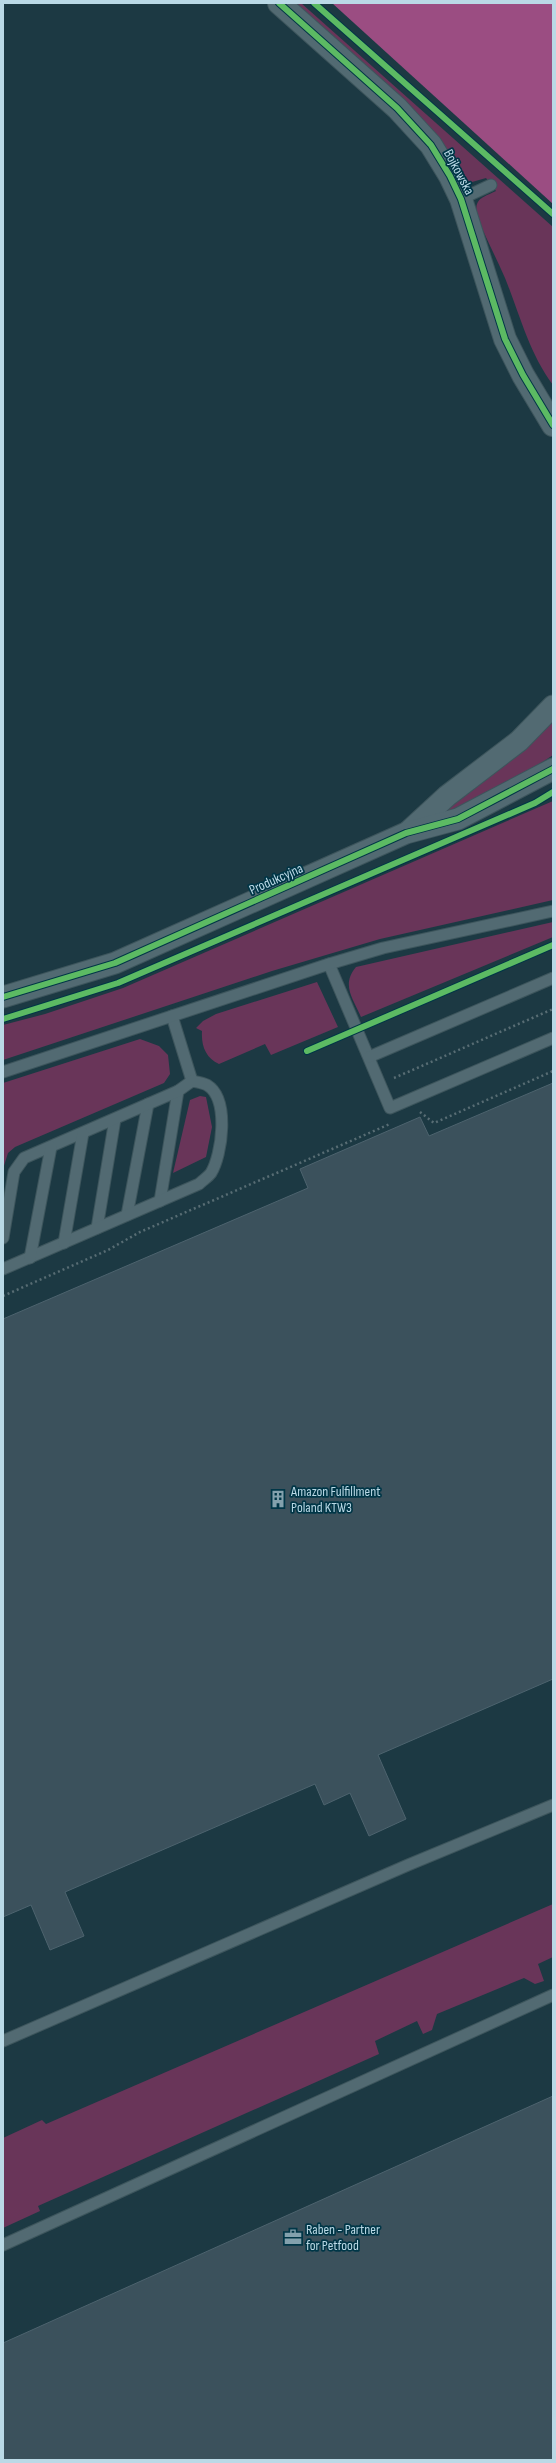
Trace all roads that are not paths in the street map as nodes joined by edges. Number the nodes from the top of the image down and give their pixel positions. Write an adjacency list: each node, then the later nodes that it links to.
1 (279, 3): 3 (street, Bojkowska)
2 (491, 185): 3 (lane)
3 (461, 199): 4 (street, Bojkowska)
4 (550, 415)
5 (553, 706): 7 (street, Produkcyjna)
6 (553, 769): 7 (street, Produkcyjna)
7 (406, 833): 11 (street, Produkcyjna)
8 (553, 911): 9 (lane)
9 (329, 964): 12 (lane); 14 (lane)
10 (553, 978): 14 (lane)
11 (3, 997)
12 (172, 1016): 15 (lane); 16 (lane)
13 (553, 1038): 14 (lane)
14 (369, 1057)
15 (3, 1072)
16 (192, 1081): 17 (lane); 22 (lane)
17 (178, 1091): 18 (lane); 22 (lane)
18 (148, 1104): 19 (lane); 23 (lane)
19 (115, 1119): 20 (lane); 24 (lane)
20 (83, 1133): 21 (lane); 26 (lane)
21 (51, 1147): 25 (lane); 27 (lane)
22 (160, 1201): 23 (lane)
23 (127, 1215): 24 (lane)
24 (97, 1228): 26 (lane)
25 (3, 1238)
26 (64, 1243): 27 (lane)
27 (30, 1258): 28 (lane)
28 (3, 1269)
29 (553, 1805): 31 (lane)
30 (553, 1995): 32 (lane)
31 (3, 2041)
32 (3, 2244)

